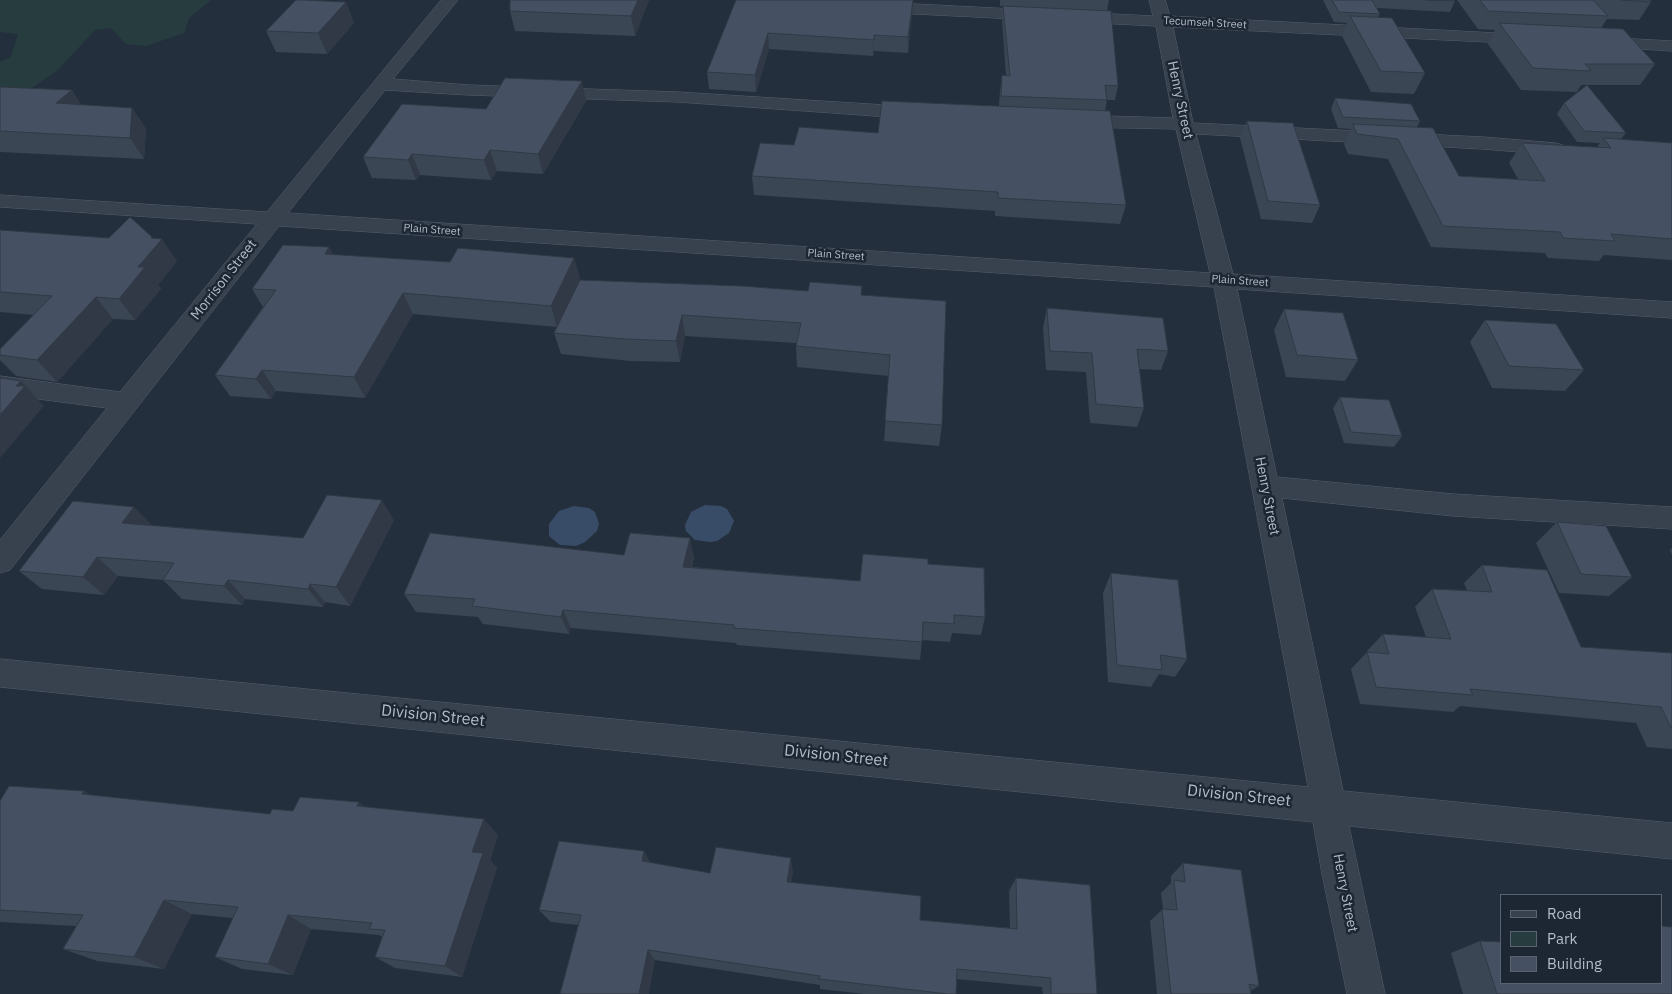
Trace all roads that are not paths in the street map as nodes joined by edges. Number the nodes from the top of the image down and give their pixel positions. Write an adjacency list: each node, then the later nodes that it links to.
1 (450, 0): 7 (street, Morrison Street)
2 (856, 6): 3 (street, Tecumseh Street)
3 (1160, 10): 4 (street, Tecumseh Street); 10 (street, Henry Street)
4 (1545, 40)
5 (1584, 42): 6 (street)
6 (1672, 46)
7 (380, 84): 8 (street); 13 (street, Morrison Street)
8 (935, 114)
9 (1061, 121): 10 (street)
10 (1185, 126): 11 (street); 14 (street, Henry Street)
11 (1578, 150)
12 (0, 201): 13 (street, Plain Street)
13 (272, 220): 14 (street, Plain Street); 17 (street, Morrison Street)
14 (1222, 280): 15 (street, Plain Street); 18 (street, Henry Street)
15 (1672, 310)
16 (0, 385): 17 (street)
17 (127, 402): 20 (street, Morrison Street)
18 (1265, 486): 19 (street); 22 (street, Henry Street)
19 (1672, 518)
20 (0, 561)
21 (0, 673): 22 (street, Division Street)
22 (1329, 805): 23 (street, Division Street); 24 (street, Henry Street)
23 (1672, 841)
24 (1366, 994)

